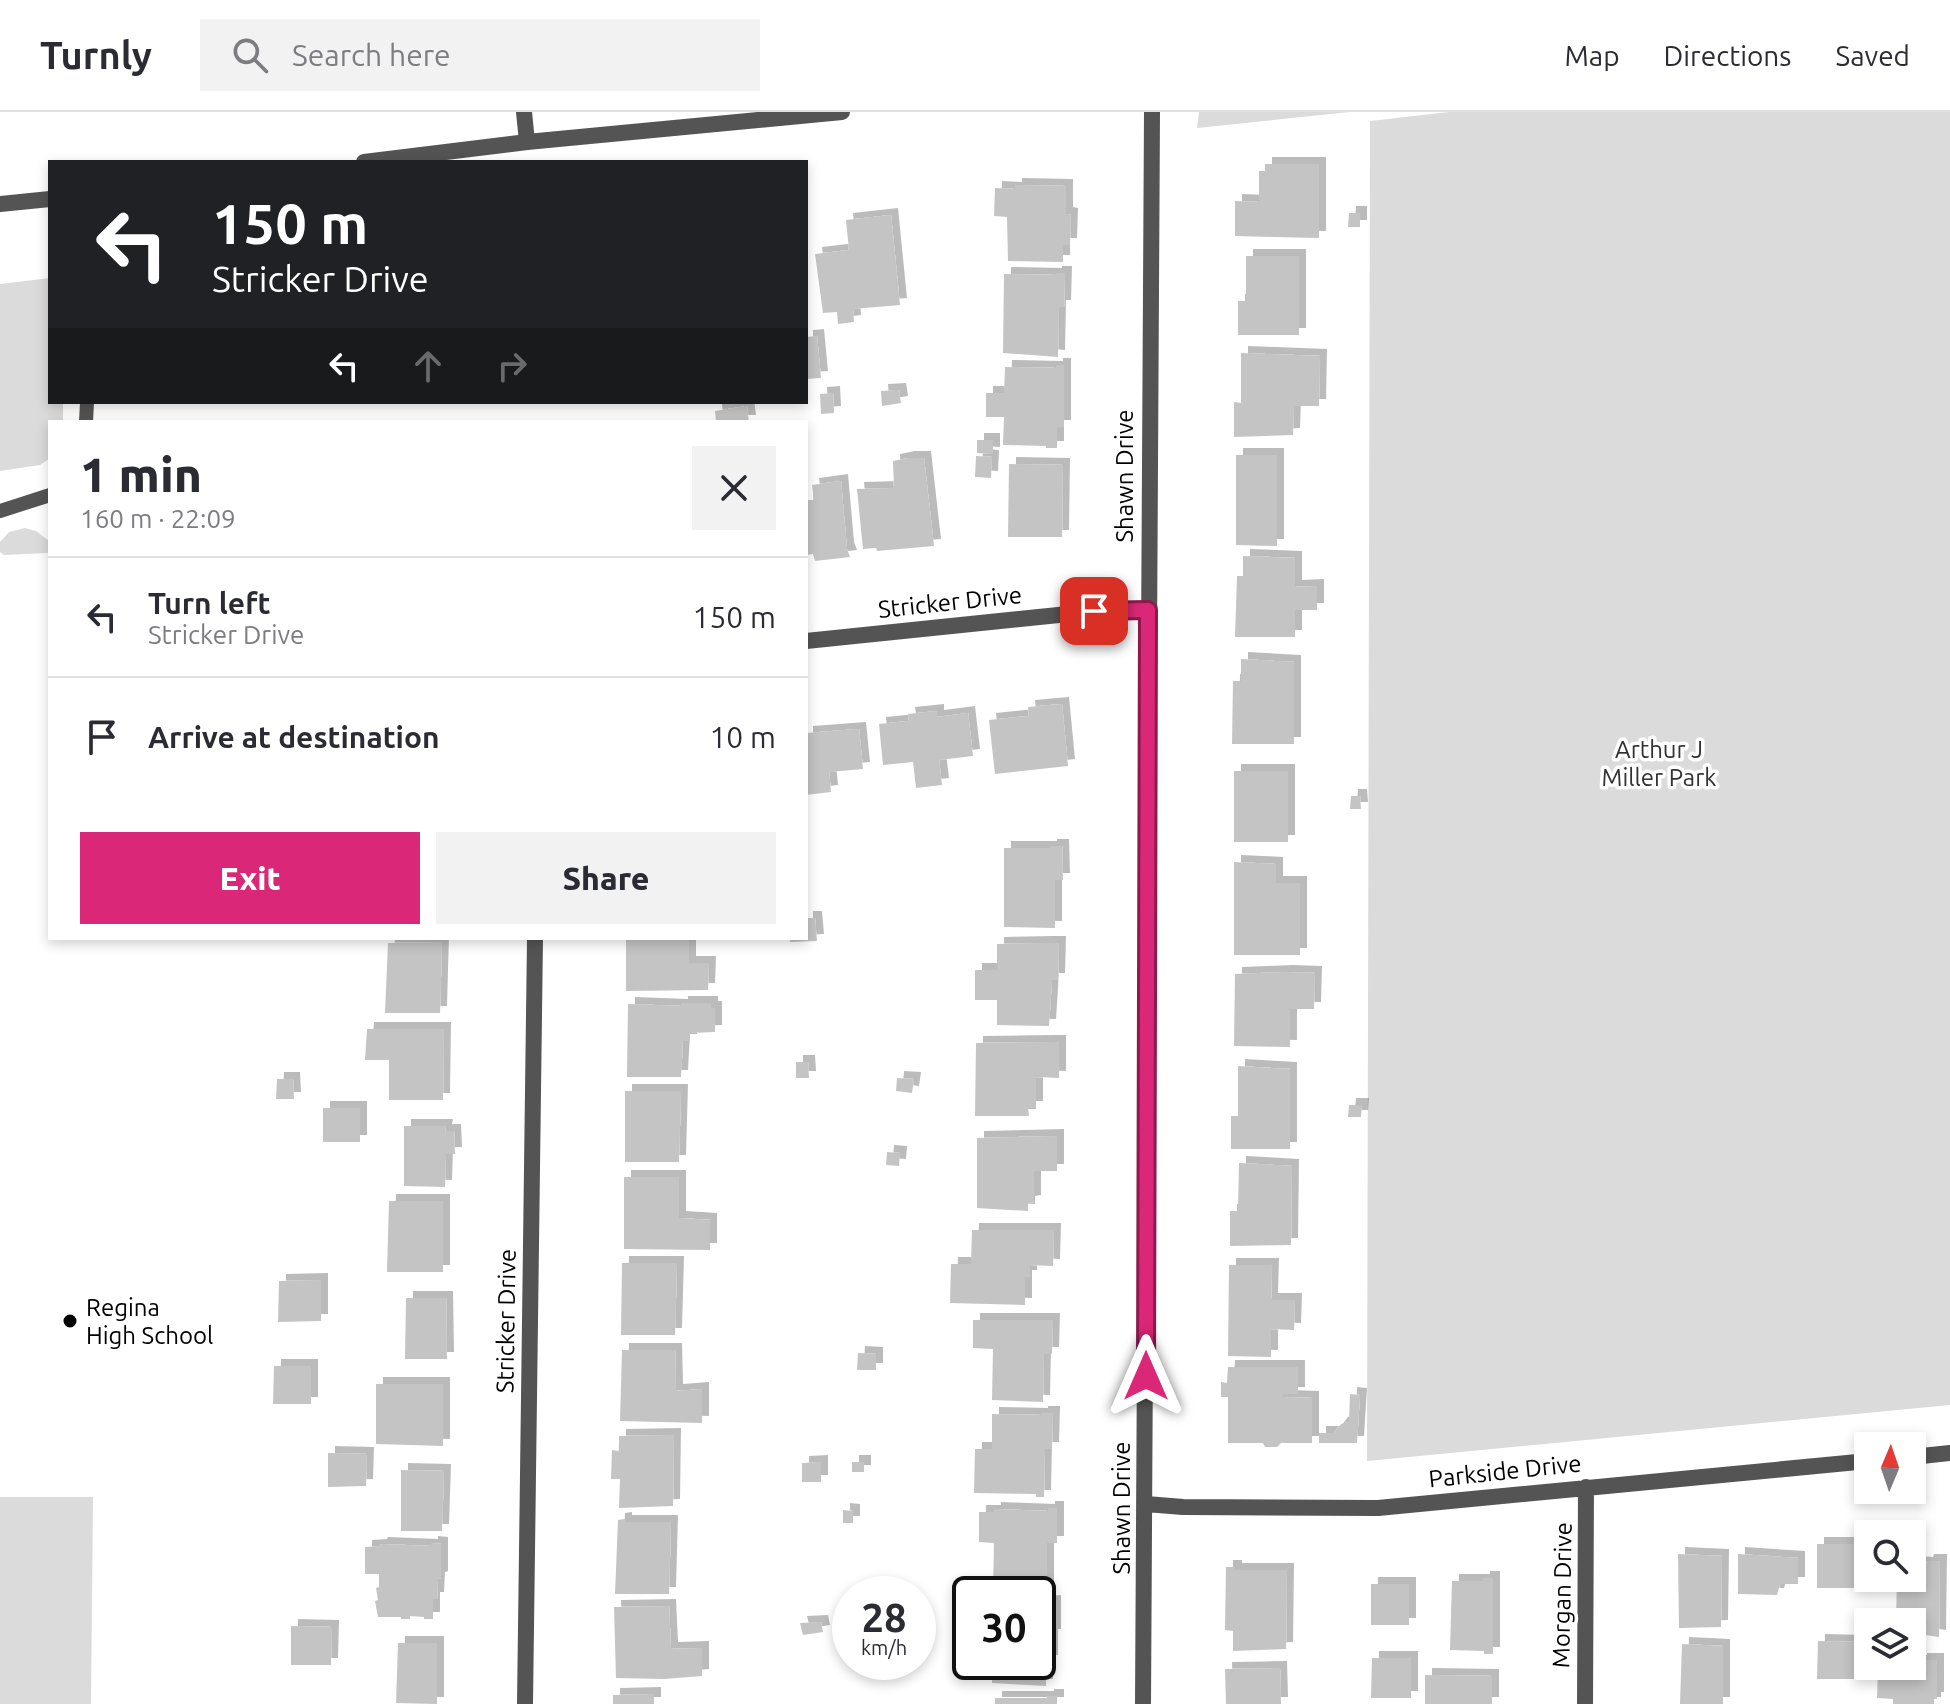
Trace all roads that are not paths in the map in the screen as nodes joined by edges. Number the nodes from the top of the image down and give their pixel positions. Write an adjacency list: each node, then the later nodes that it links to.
1 (524, 112): 4 (street)
2 (842, 112): 4 (street)
3 (1152, 112): 10 (street, Shawn Drive)
4 (527, 142): 5 (street)
5 (380, 160)
6 (48, 199): 7 (street)
7 (0, 204)
8 (48, 496): 9 (lane)
9 (0, 511)
10 (1148, 610): 11 (street, Stricker Drive); 17 (street, Shawn Drive)
11 (808, 641)
12 (535, 940): 18 (street, Stricker Drive)
13 (1950, 1453): 14 (street)
14 (1926, 1456)
15 (1854, 1462): 16 (street, Parkside Drive)
16 (1586, 1487): 17 (street, Parkside Drive); 20 (street, Morgan Drive)
17 (1146, 1504): 19 (street, Shawn Drive)
18 (525, 1704)
19 (1143, 1704)
20 (1585, 1704)

